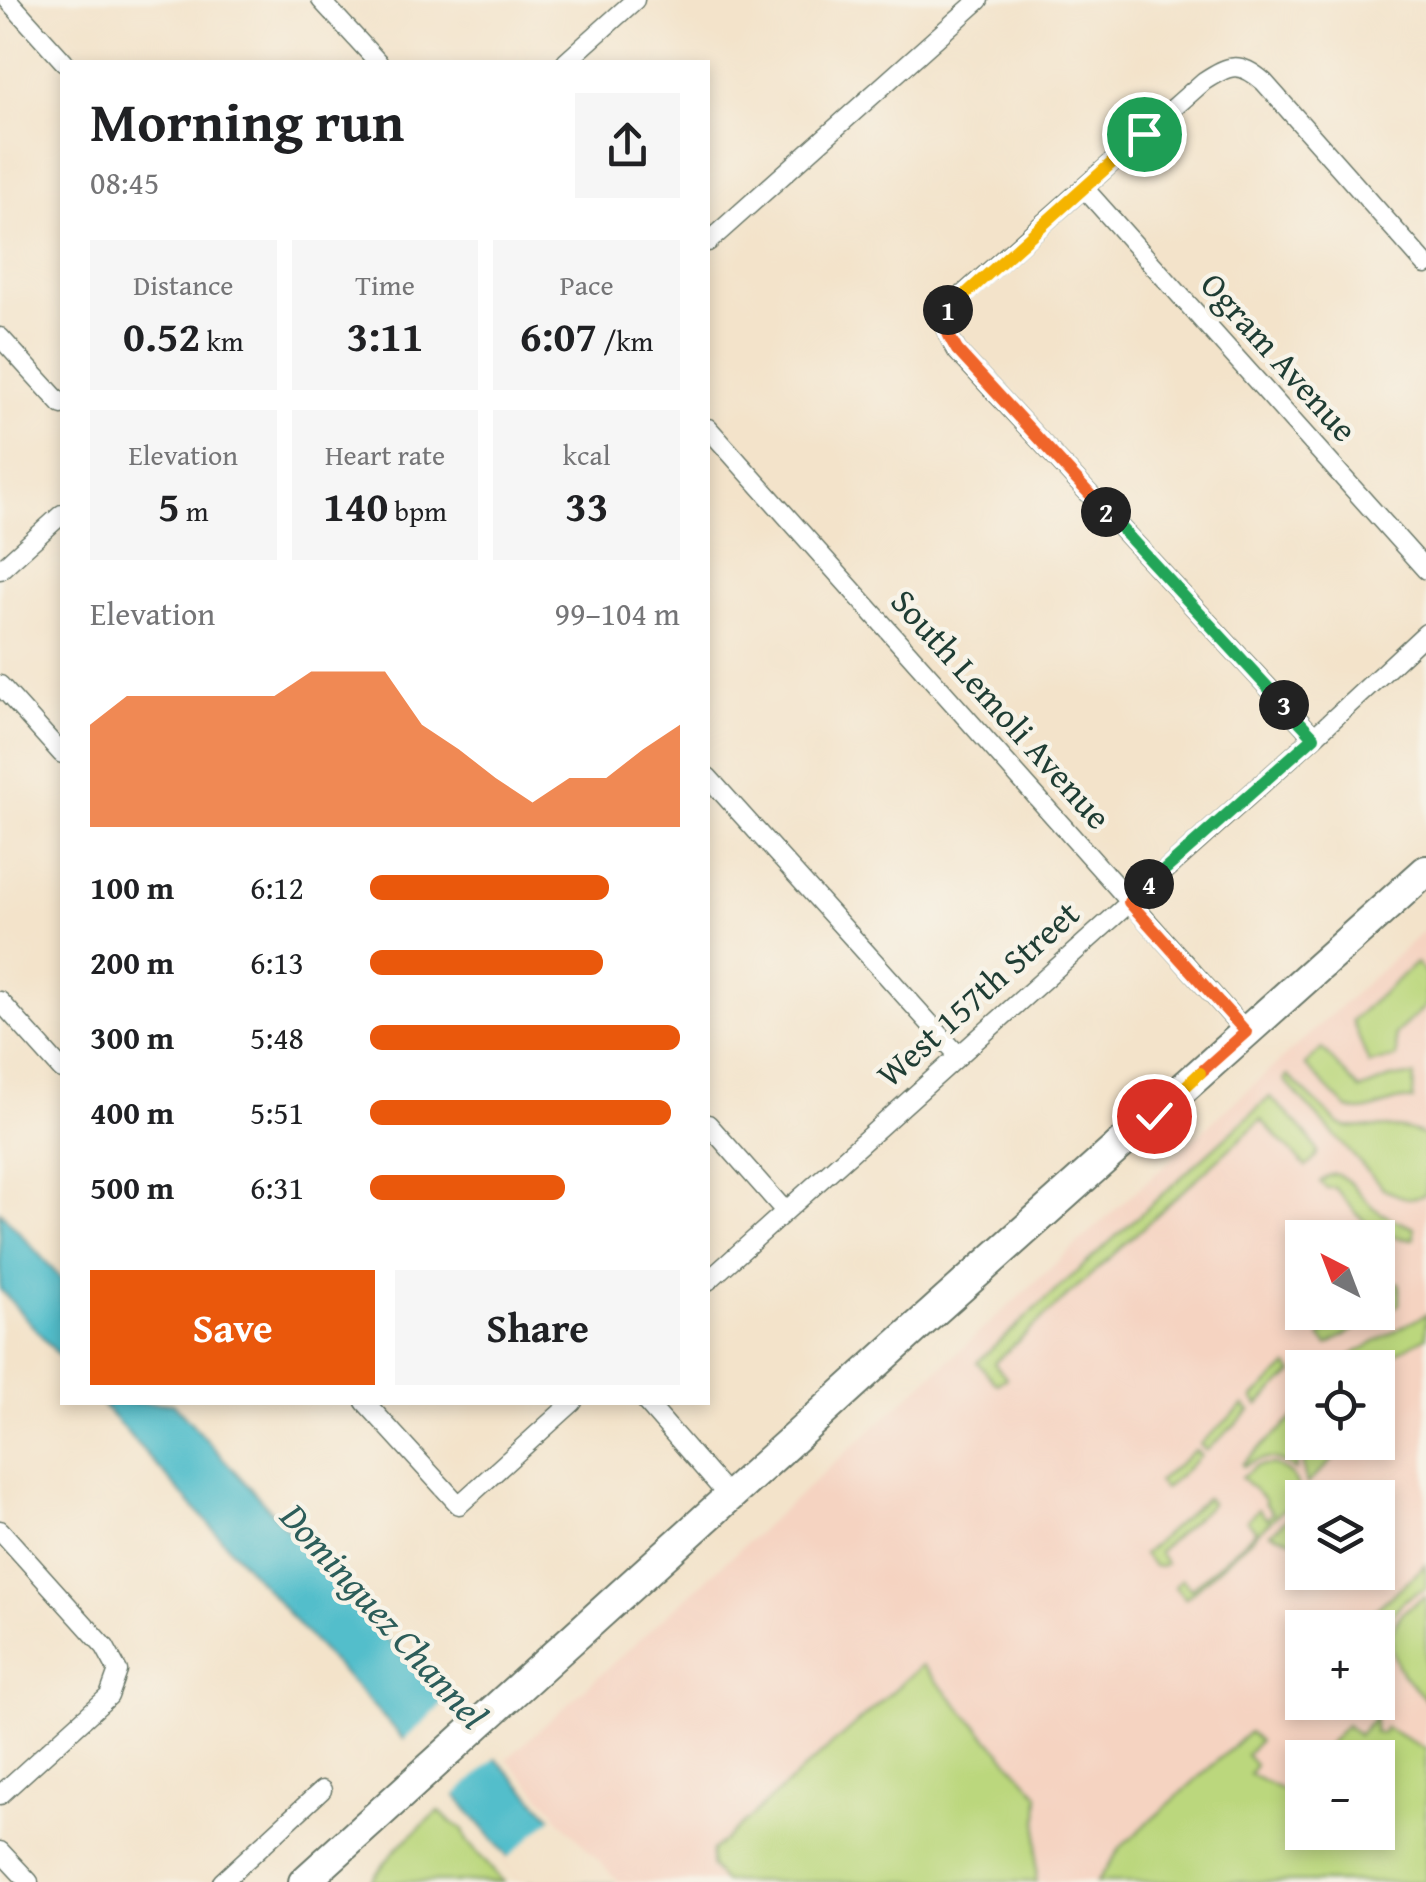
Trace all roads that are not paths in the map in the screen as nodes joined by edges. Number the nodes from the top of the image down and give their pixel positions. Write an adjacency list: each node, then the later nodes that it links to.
1 (8, 0): 5 (street)
2 (321, 0): 6 (street)
3 (634, 0): 7 (street)
4 (979, 0): 9 (street)
5 (62, 60)
6 (376, 60)
7 (568, 60)
8 (1084, 188): 10 (street); 16 (street, Ogram Avenue); 19 (street)
9 (710, 240)
10 (1426, 265)
11 (0, 337): 12 (street)
12 (60, 403)
13 (710, 430): 23 (street, South Lemoli Avenue)
14 (60, 516): 15 (street)
15 (0, 570)
16 (1426, 570)
17 (1426, 634): 19 (street, West 157th Street)
18 (0, 685): 20 (street)
19 (1314, 737): 23 (street, West 157th Street)
20 (60, 752)
21 (710, 779): 26 (street)
22 (1426, 871): 25 (main road)
23 (1129, 902): 25 (street, South Lemoli Avenue); 26 (street, West 157th Street)
24 (0, 1001): 27 (street)
25 (1246, 1032): 34 (main road)
26 (959, 1056): 29 (street, West 157th Street)
27 (60, 1068)
28 (710, 1126): 29 (street)
29 (786, 1212): 30 (street, West 157th Street)
30 (710, 1280)
31 (368, 1405): 32 (street)
32 (570, 1405)
33 (649, 1405): 34 (street)
34 (729, 1497): 41 (main road)
35 (0, 1530): 37 (street)
36 (322, 1790): 40 (street)
37 (0, 1796)
38 (0, 1851): 39 (street)
39 (28, 1882)
40 (222, 1882)
41 (304, 1882)

